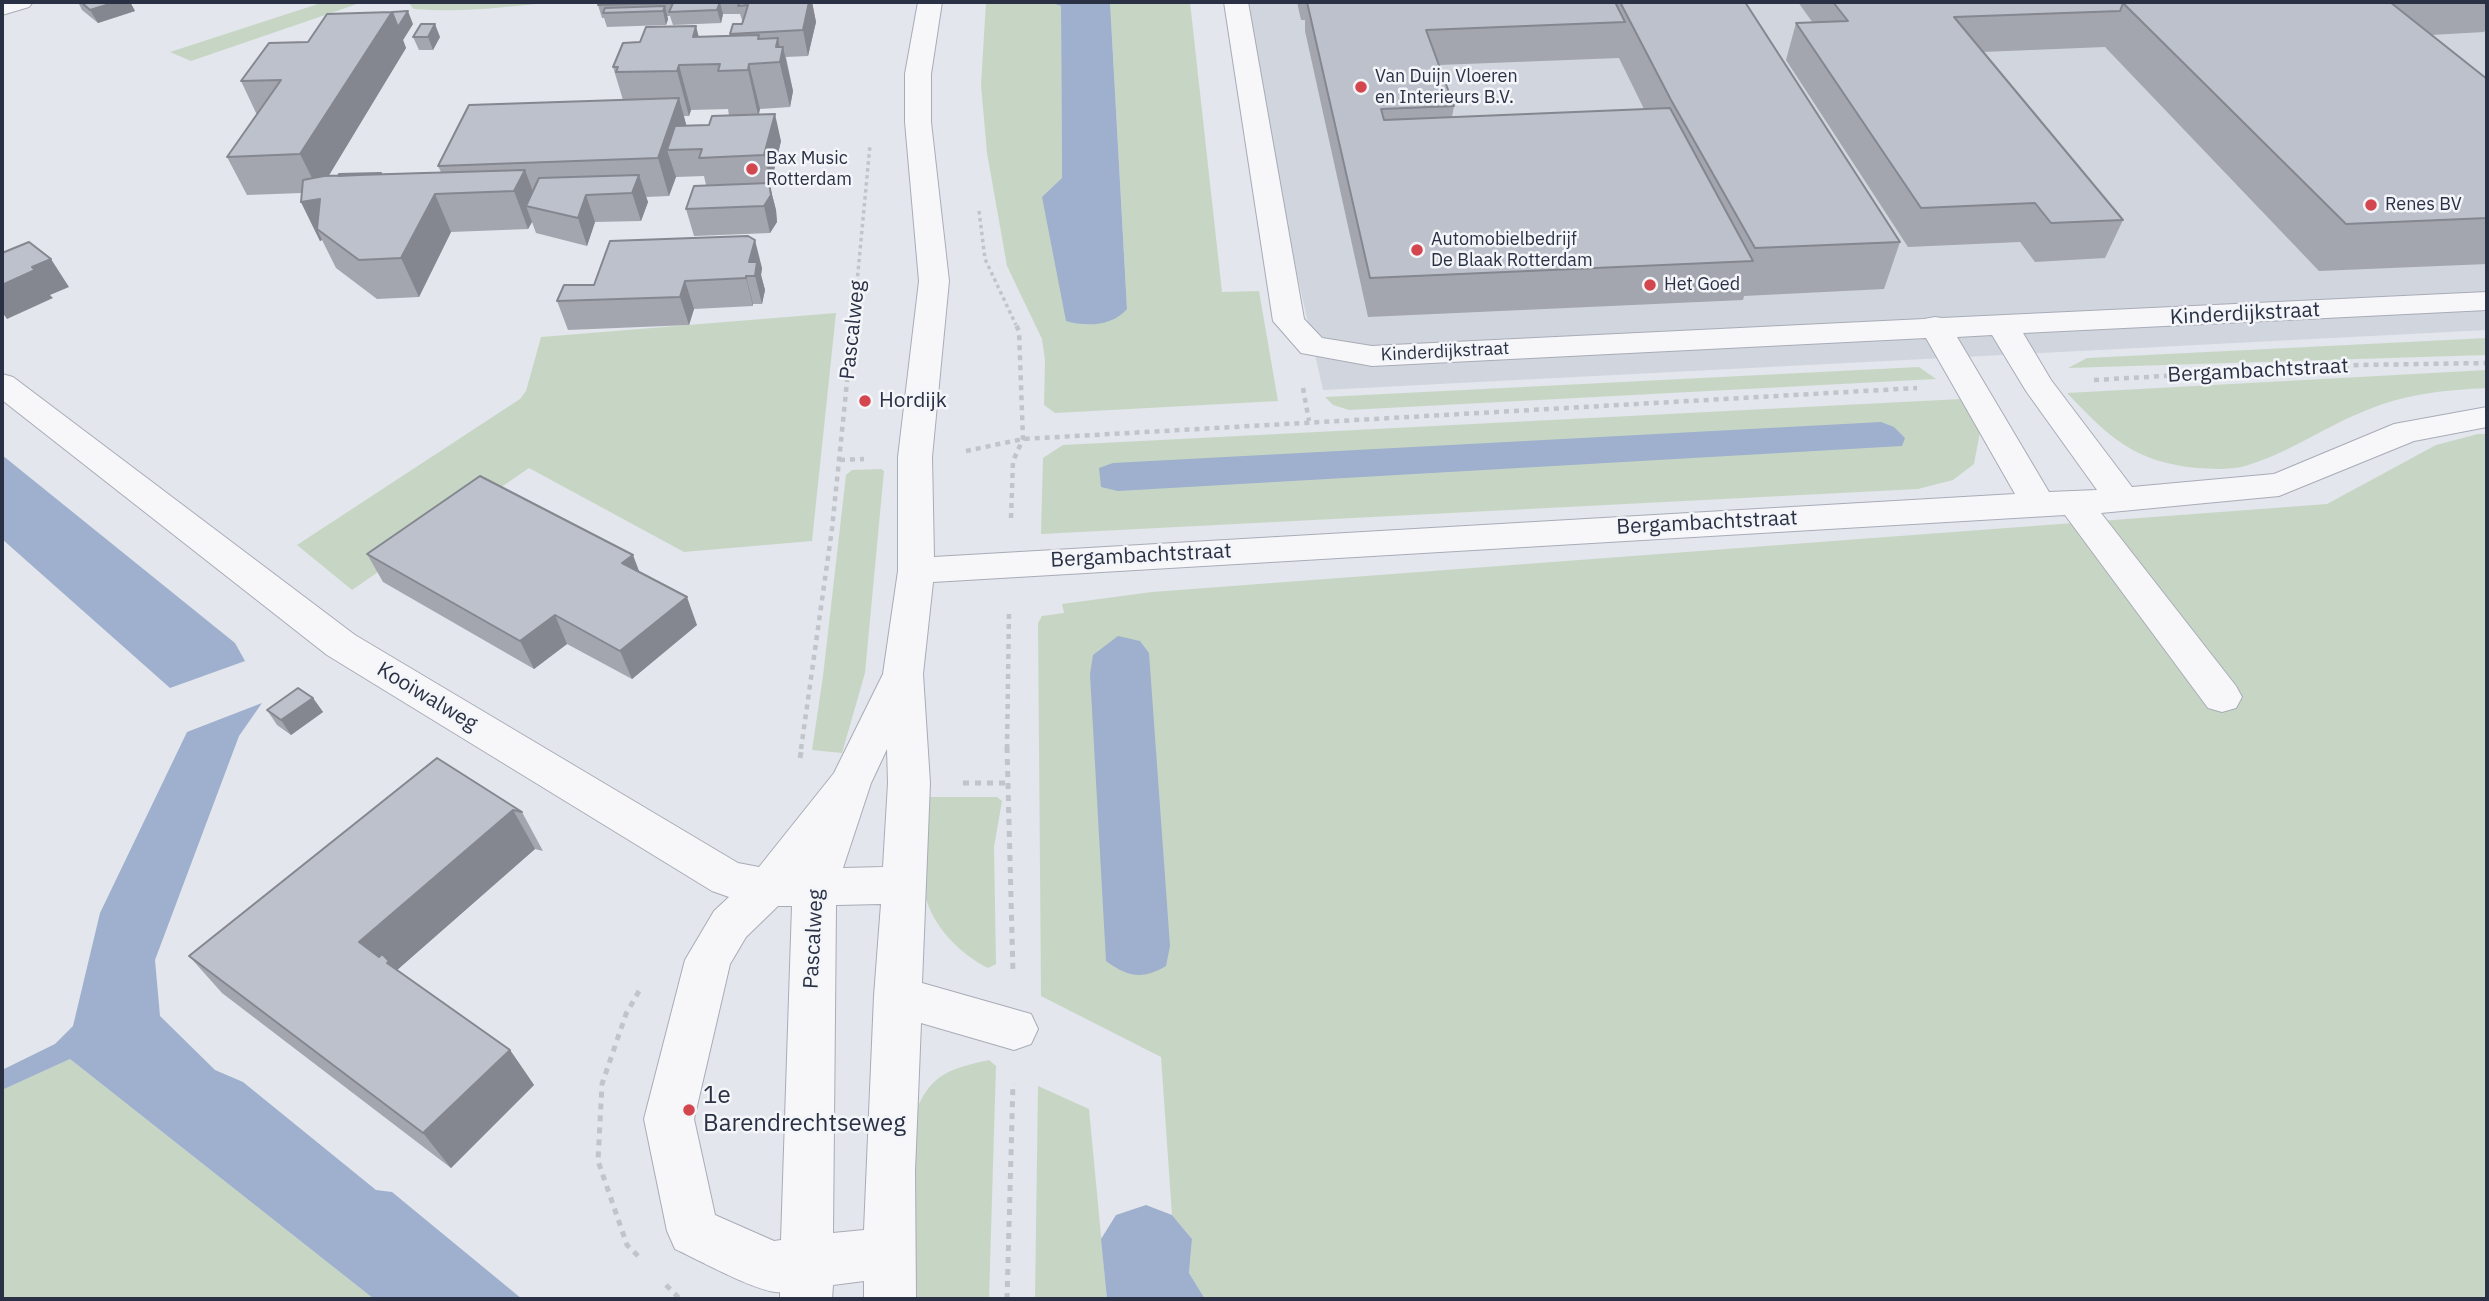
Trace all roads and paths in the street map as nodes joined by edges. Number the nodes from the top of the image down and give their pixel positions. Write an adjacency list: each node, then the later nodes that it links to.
1 (21, 2): 4 (street)
2 (930, 2): 17 (street, Pascalweg)
3 (1236, 2): 8 (street, Kinderdijkstraat)
4 (2, 8)
5 (871, 137): 20 (path, Pascalweg)
6 (978, 205): 13 (path)
7 (2487, 301): 9 (street, Kinderdijkstraat)
8 (1935, 326): 9 (street, Kinderdijkstraat); 13 (street)
9 (2003, 326): 12 (street)
10 (2487, 363): 12 (path, Bergambachtstraat)
11 (2, 384): 24 (street, Kooiwalweg)
12 (2037, 384): 15 (street)
13 (1972, 385): 16 (street)
14 (2487, 417): 15 (street, Bergambachtstraat)
15 (2123, 500): 16 (street, Bergambachtstraat)
16 (2055, 503): 17 (street, Bergambachtstraat); 19 (street)
17 (916, 571): 18 (street, Pascalweg)
18 (903, 674): 21 (street, Pascalweg); 23 (street, Pascalweg)
19 (2222, 697)
20 (798, 769)
21 (850, 783): 24 (street); 25 (street, Pascalweg)
22 (1007, 783): 27 (path)
23 (903, 885): 25 (street, Kooiwalweg); 26 (street, Pascalweg)
24 (768, 888): 25 (street, Kooiwalweg); 29 (street)
25 (814, 888): 29 (street, Pascalweg)
26 (897, 996): 27 (street); 28 (street, Pascalweg)
27 (1014, 1029): 30 (path)
28 (890, 1276): 29 (street)
29 (806, 1281)
30 (1007, 1299)

